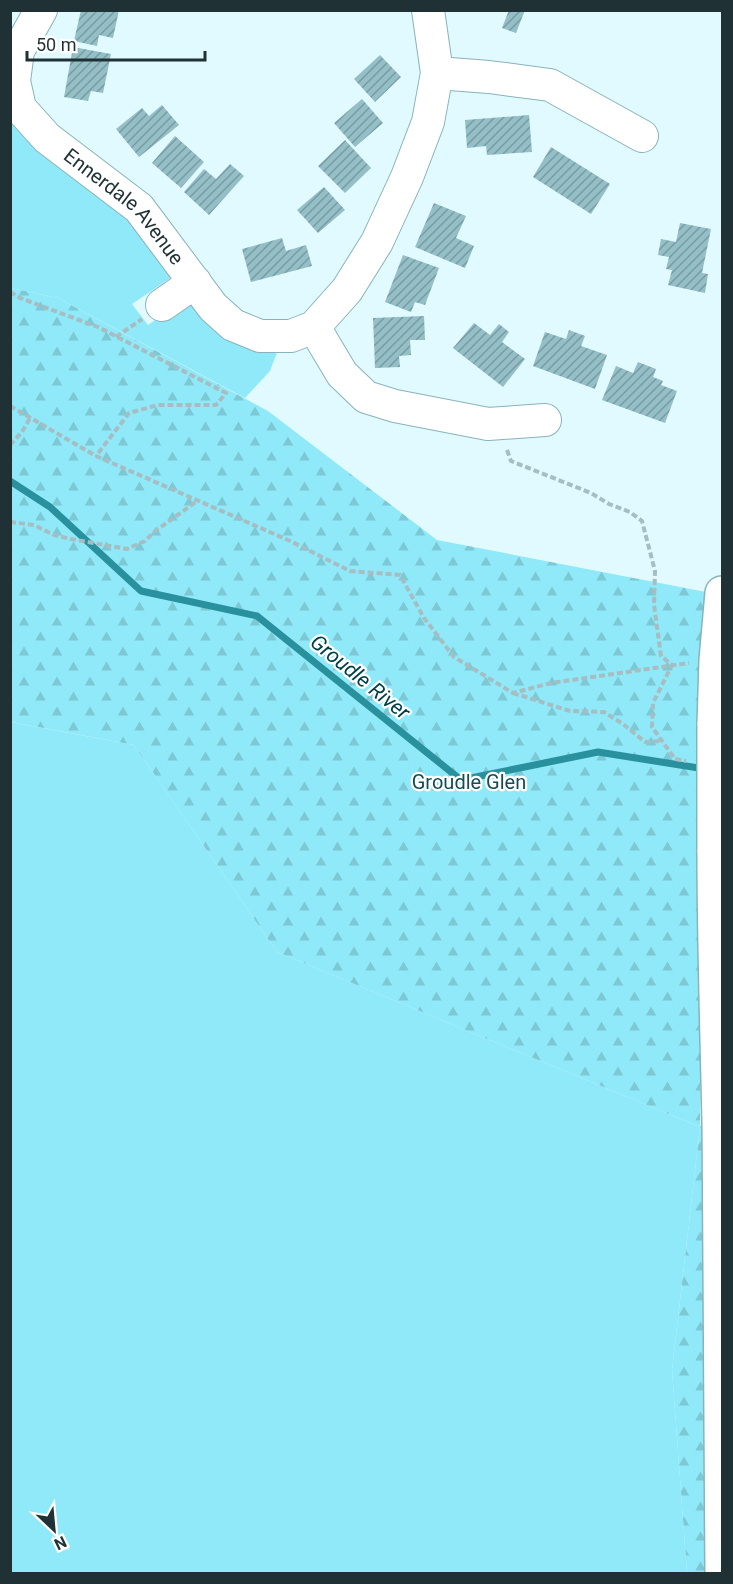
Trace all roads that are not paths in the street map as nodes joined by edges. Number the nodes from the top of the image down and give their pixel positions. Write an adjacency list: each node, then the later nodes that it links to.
1 (41, 10): 5 (street, Ennerdale Avenue)
2 (428, 10): 3 (street)
3 (437, 73): 4 (street); 7 (street)
4 (642, 136)
5 (195, 282): 6 (street); 7 (street, Ennerdale Avenue)
6 (162, 305)
7 (314, 327): 8 (street)
8 (545, 420)
9 (723, 593): 10 (highway, bridge)
10 (722, 1574)

